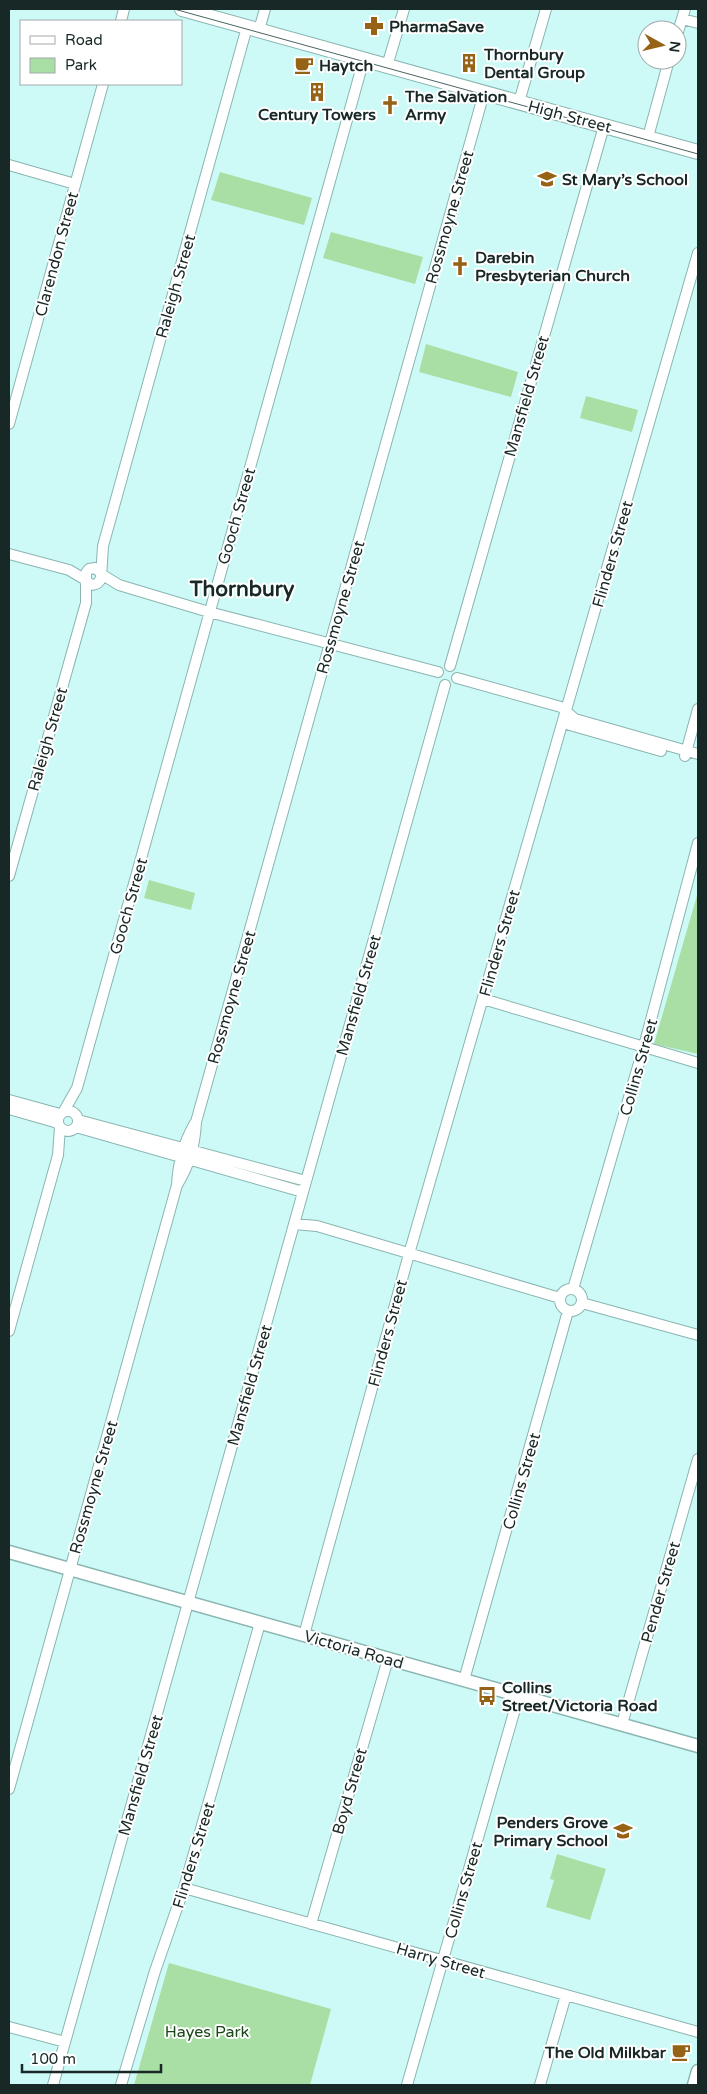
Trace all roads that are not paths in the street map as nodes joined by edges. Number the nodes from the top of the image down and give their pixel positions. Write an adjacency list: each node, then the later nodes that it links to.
1 (182, 9): 7 (main road, High Street)
2 (265, 9): 7 (street, Raleigh Street)
3 (404, 9): 9 (street)
4 (546, 9): 13 (street)
5 (684, 14): 6 (street)
6 (698, 23)
7 (253, 29): 8 (main road, High Street); 22 (street, Raleigh Street)
8 (364, 59): 9 (main road, High Street); 23 (street, Gooch Street)
9 (387, 66): 12 (main road, High Street)
10 (666, 70): 15 (street)
11 (103, 85): 18 (street, Clarendon Street)
12 (484, 92): 13 (main road, High Street); 24 (street, Rossmoyne Street)
13 (519, 102): 14 (main road, High Street)
14 (604, 126): 15 (main road, High Street); 25 (street, Mansfield Street)
15 (648, 137): 16 (main road, High Street)
16 (698, 152)
17 (9, 165): 18 (street)
18 (75, 184): 20 (street, Clarendon Street)
19 (698, 253): 30 (street, Flinders Street)
20 (9, 424)
21 (9, 554): 22 (street)
22 (93, 577): 23 (street); 36 (street, Raleigh Street)
23 (209, 612): 24 (street); 40 (street, Gooch Street)
24 (330, 643): 26 (street); 45 (street, Rossmoyne Street)
25 (450, 666): 26 (street); 27 (street)
26 (438, 672): 28 (street)
27 (457, 678): 28 (street); 30 (street)
28 (445, 685): 47 (street, Mansfield Street)
29 (698, 709): 32 (street)
30 (566, 712): 31 (street, Flinders Street); 32 (street)
31 (563, 723): 32 (street); 37 (street, Flinders Street)
32 (685, 754): 33 (street); 34 (street)
33 (698, 754)
34 (698, 761)
35 (698, 844): 38 (street, Collins Street)
36 (9, 876)
37 (483, 999): 38 (street); 50 (street, Flinders Street)
38 (644, 1046): 39 (street); 51 (street, Collins Street)
39 (698, 1063)
40 (77, 1088): 43 (street, Gooch Street); 44 (street, Gooch Street)
41 (9, 1100): 43 (street)
42 (9, 1109): 43 (street)
43 (60, 1119): 44 (street); 44 (street); 46 (street, Gooch Street)
44 (76, 1123): 45 (street); 46 (street, Gooch Street)
45 (186, 1154): 47 (street); 48 (street); 59 (street, Rossmoyne Street)
46 (58, 1155): 55 (street, Gooch Street)
47 (306, 1181): 48 (street, Mansfield Street)
48 (303, 1192): 49 (street, Mansfield Street)
49 (295, 1220): 50 (street); 60 (street, Mansfield Street)
50 (409, 1254): 52 (street); 62 (street, Flinders Street)
51 (573, 1288): 52 (street); 53 (street)
52 (560, 1298): 54 (street)
53 (582, 1303): 54 (street); 56 (street)
54 (568, 1311): 64 (street, Collins Street)
55 (9, 1331)
56 (698, 1335)
57 (698, 1459): 66 (street, Pender Street)
58 (9, 1552): 59 (street, Victoria Road)
59 (70, 1570): 60 (street, Victoria Road); 68 (street, Rossmoyne Street)
60 (188, 1603): 61 (street, Victoria Road); 75 (street, Mansfield Street)
61 (260, 1623): 62 (street, Victoria Road); 69 (street, Flinders Street)
62 (304, 1635): 63 (street, Victoria Road)
63 (388, 1659): 64 (street, Victoria Road); 70 (street, Boyd Street)
64 (464, 1680): 65 (street, Victoria Road)
65 (518, 1695): 66 (street, Victoria Road); 71 (street, Collins Street)
66 (622, 1724): 67 (street, Victoria Road)
67 (698, 1746)
68 (9, 1789)
69 (184, 1888): 70 (street, Harry Street); 78 (street, Flinders Street)
70 (311, 1924): 71 (street, Harry Street)
71 (442, 1961): 72 (street, Harry Street); 79 (street, Collins Street)
72 (566, 1996): 74 (street, Harry Street); 80 (street)
73 (9, 2027): 75 (street)
74 (698, 2032)
75 (65, 2042): 77 (street, Mansfield Street)
76 (698, 2071): 81 (street)
77 (53, 2085)
78 (122, 2085)
79 (407, 2085)
80 (540, 2085)
81 (694, 2085)

